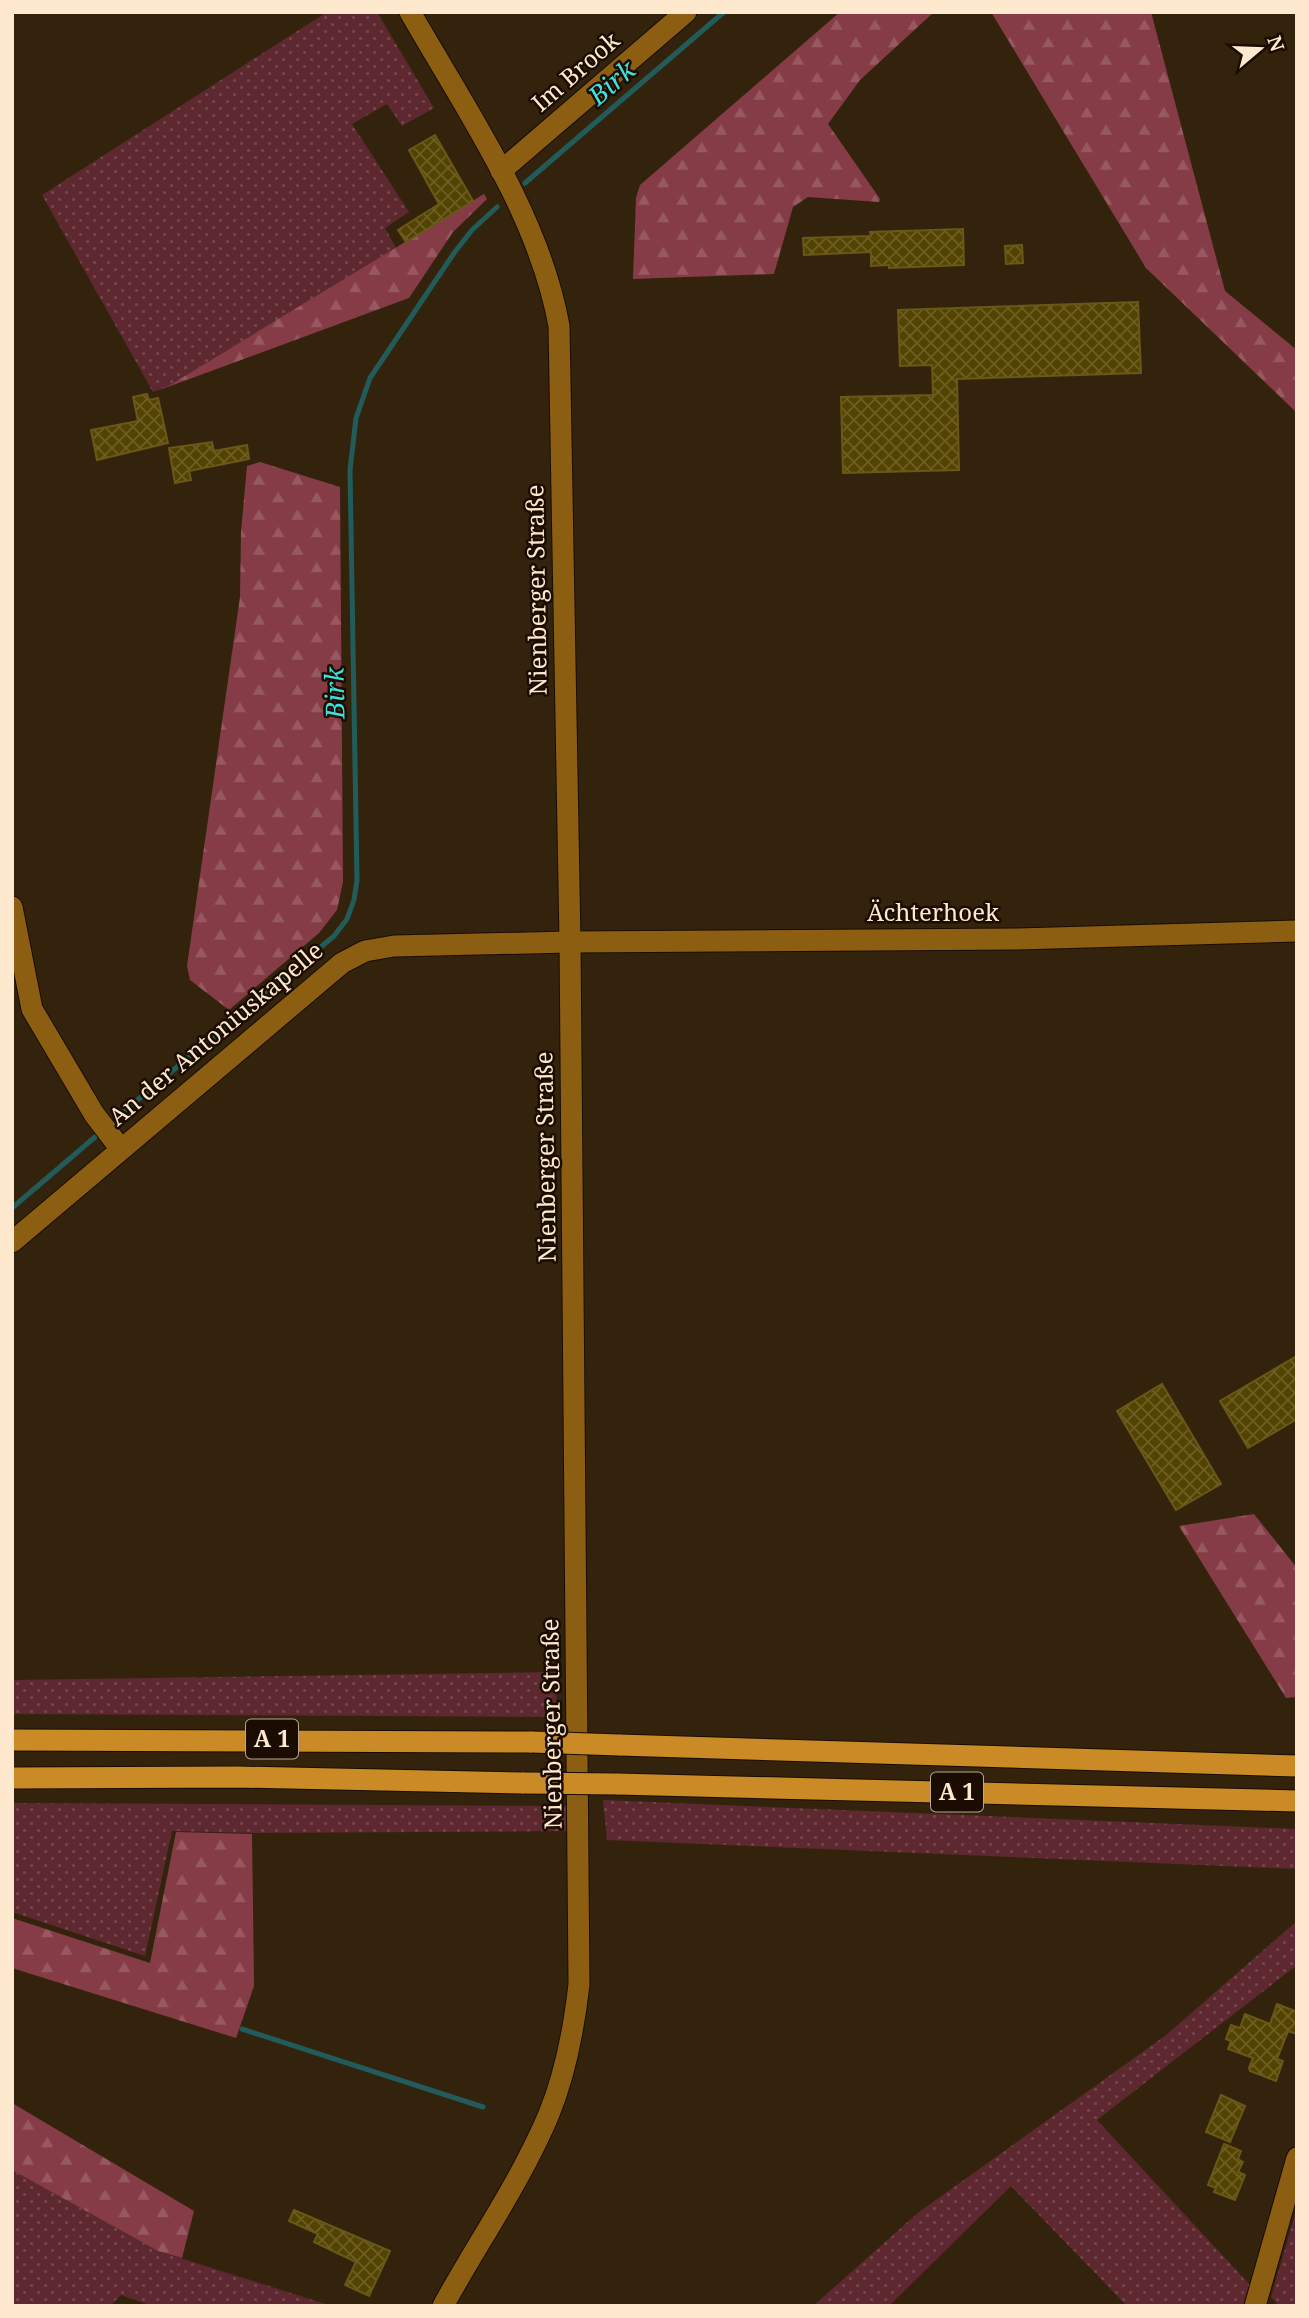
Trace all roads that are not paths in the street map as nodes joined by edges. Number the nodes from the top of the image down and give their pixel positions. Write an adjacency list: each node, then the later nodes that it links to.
1 (410, 12): 3 (street, Nienberger Straße)
2 (686, 12): 3 (street, Im Brook)
3 (501, 171): 6 (street, Nienberger Straße)
4 (12, 907): 7 (street)
5 (1297, 931): 6 (street, Ächterhoek)
6 (570, 942): 7 (street, An der Antoniuskapelle); 14 (street, Nienberger Straße)
7 (117, 1144): 8 (street, An der Antoniuskapelle)
8 (12, 1242)
9 (12, 1740): 10 (highway, A 1, bridge)
10 (1297, 1766)
11 (12, 1778): 12 (highway, A 1, bridge)
12 (1297, 1801)
13 (1297, 2158): 15 (street)
14 (443, 2306)
15 (1255, 2306)

